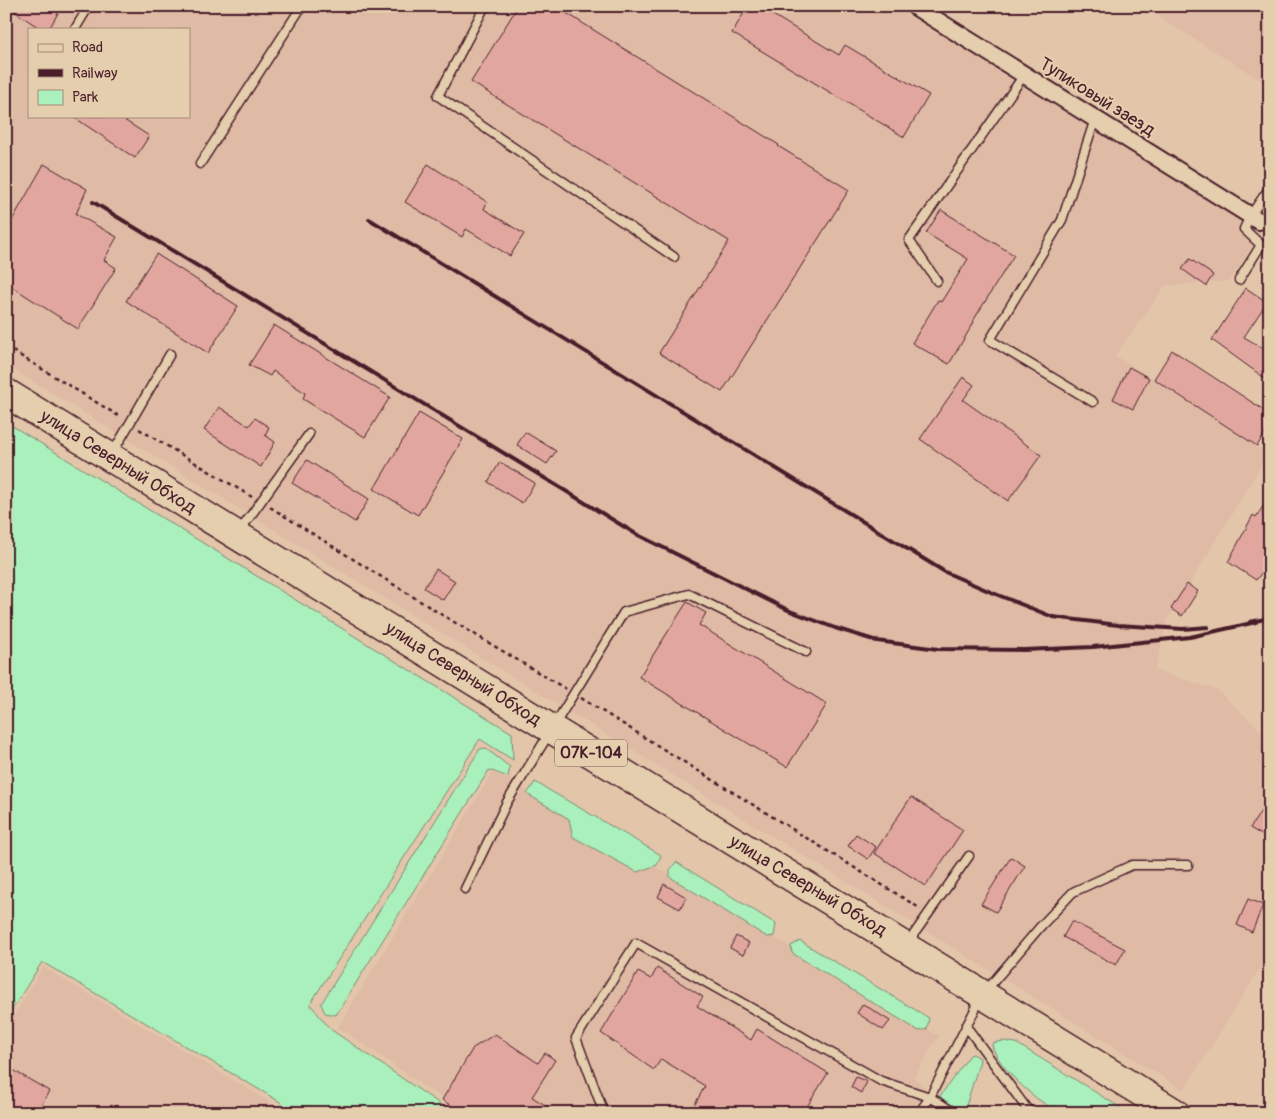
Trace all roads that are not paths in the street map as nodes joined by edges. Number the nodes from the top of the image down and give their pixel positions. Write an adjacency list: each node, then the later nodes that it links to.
1 (89, 6): 5 (lane)
2 (302, 6): 8 (lane)
3 (485, 6): 11 (lane)
4 (914, 6): 6 (street, Тупиковый заезд)
5 (76, 28)
6 (1024, 75): 7 (street, Тупиковый заезд); 13 (lane)
7 (1095, 119): 10 (street, Тупиковый заезд); 16 (lane)
8 (200, 164)
9 (1270, 187): 10 (lane)
10 (1255, 218): 12 (lane)
11 (674, 258)
12 (1239, 280)
13 (937, 281)
14 (170, 354): 18 (lane)
15 (6, 394): 18 (highway, улица Северный Обход / 07К-104)
16 (1093, 402)
17 (309, 434): 19 (lane)
18 (110, 457): 19 (highway, улица Северный Обход / 07К-104)
19 (237, 535): 21 (highway, улица Северный Обход / 07К-104)
20 (806, 652): 21 (lane)
21 (553, 730): 24 (lane); 25 (highway, улица Северный Обход / 07К-104)
22 (969, 856): 25 (lane)
23 (1188, 865): 26 (lane)
24 (465, 888)
25 (906, 946): 26 (highway, улица Северный Обход / 07К-104)
26 (983, 994): 27 (lane); 33 (highway, улица Северный Обход / 07К-104)
27 (966, 1026): 28 (lane); 32 (lane)
28 (930, 1097): 29 (lane); 30 (lane); 31 (lane)
29 (604, 1113)
30 (919, 1113)
31 (955, 1113)
32 (1032, 1113)
33 (1175, 1113)

